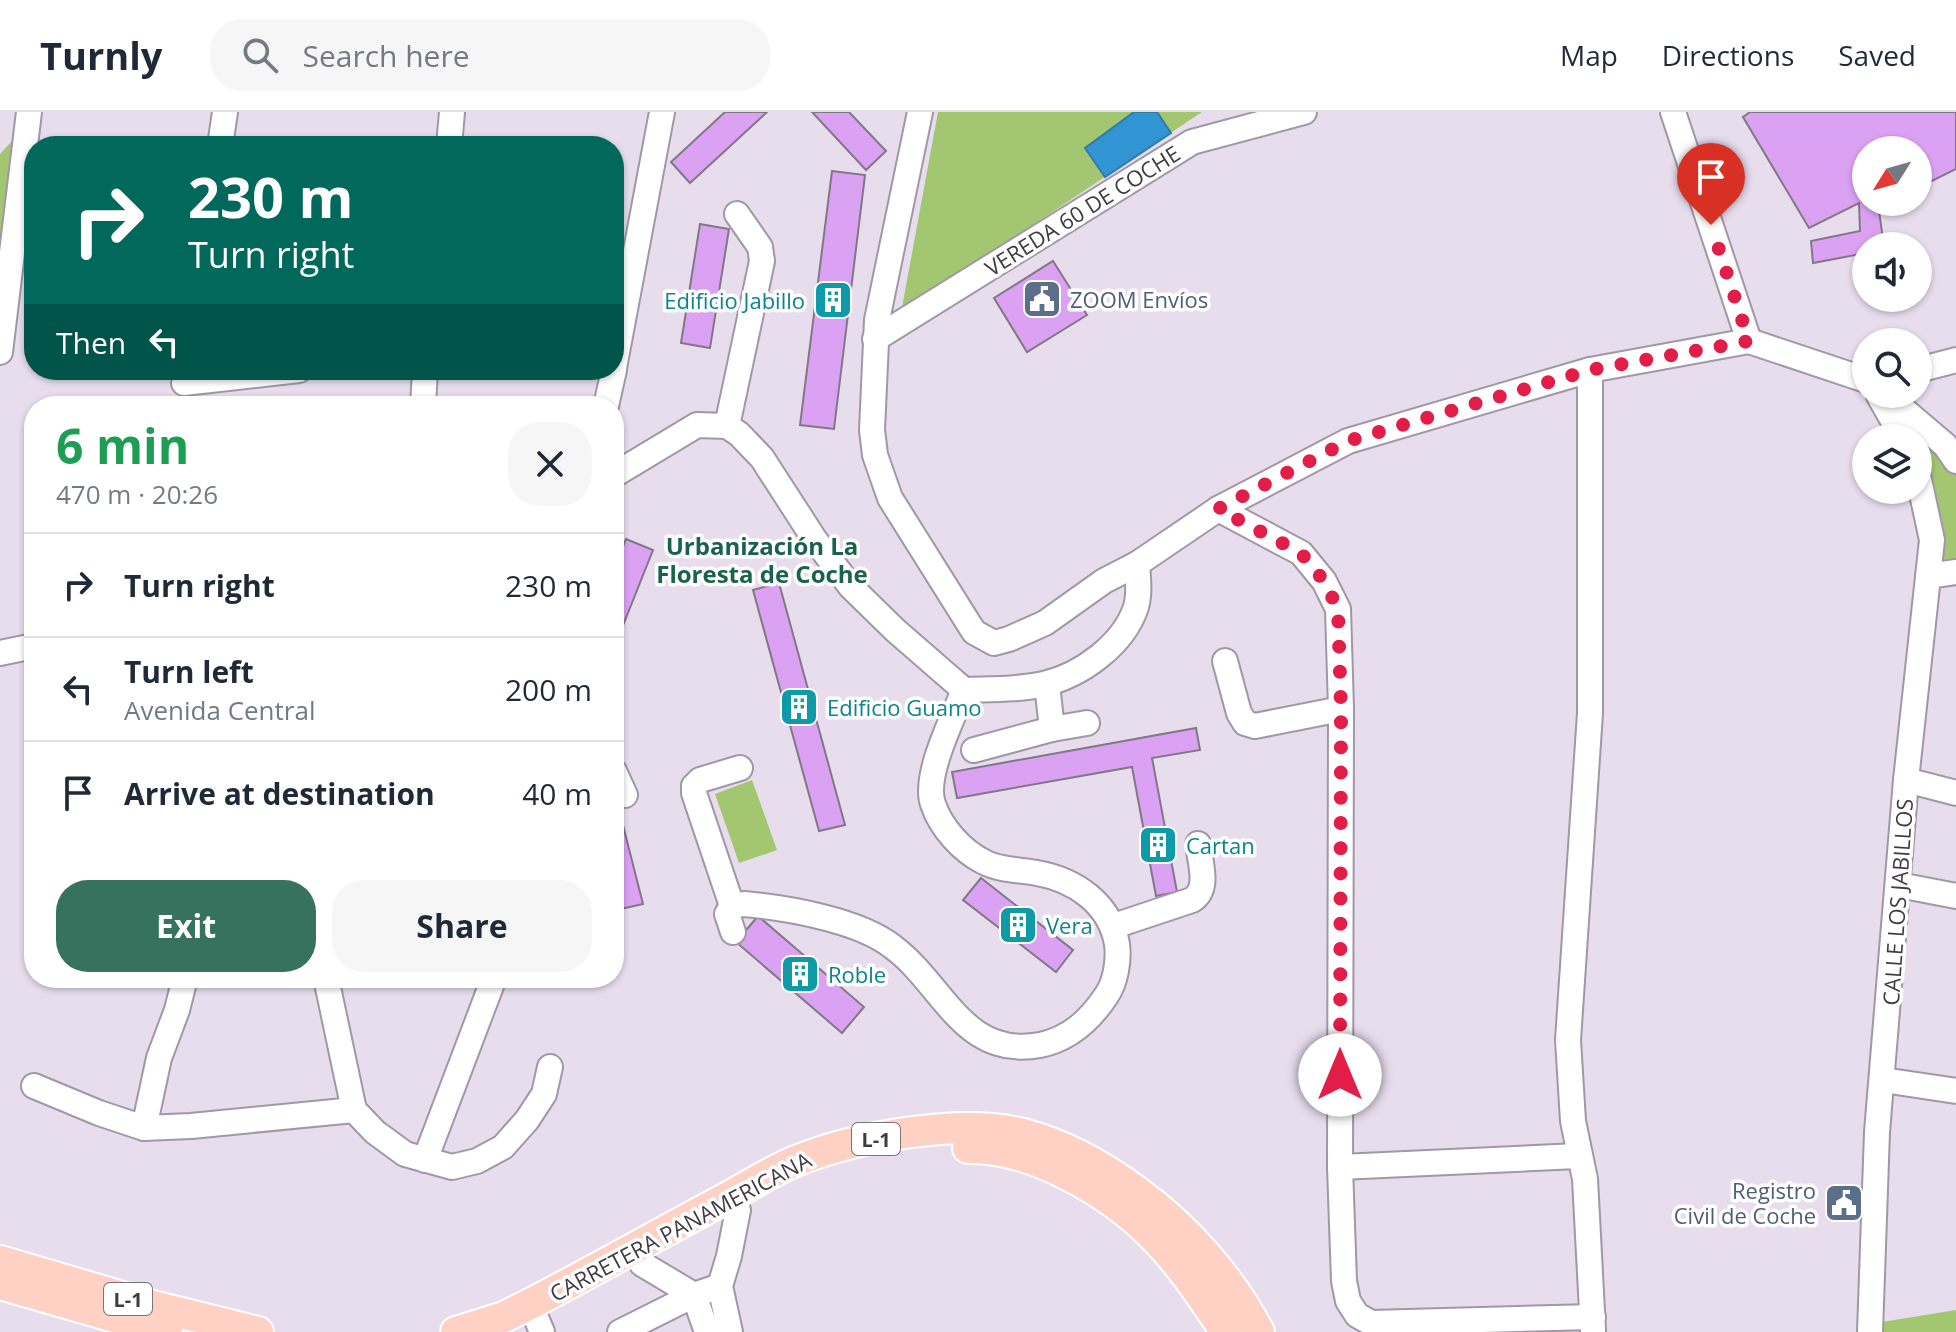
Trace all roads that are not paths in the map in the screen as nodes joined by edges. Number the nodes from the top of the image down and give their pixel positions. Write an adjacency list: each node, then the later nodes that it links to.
1 (29, 112): 9 (street)
2 (225, 112): 10 (street)
3 (452, 112): 11 (street)
4 (662, 112): 14 (street)
5 (920, 112): 15 (street)
6 (1304, 112): 8 (street, VEREDA 60 DE COCHE)
7 (1673, 112): 16 (street)
8 (1226, 122): 15 (street, VEREDA 60 DE COCHE)
9 (26, 136)
10 (221, 136)
11 (450, 136)
12 (24, 153): 17 (street)
13 (737, 214): 25 (street)
14 (624, 315)
15 (875, 339): 30 (street)
16 (1749, 341): 20 (street); 21 (street)
17 (0, 352)
18 (1956, 360): 19 (street)
19 (1932, 366)
20 (1590, 370): 29 (street); 60 (street)
21 (1852, 375)
22 (228, 380): 23 (street)
23 (185, 386)
24 (1901, 408): 26 (street)
25 (727, 426): 27 (street); 37 (street)
26 (1956, 461)
27 (624, 469)
28 (1924, 504): 32 (street, CALLE LOS JABILLOS)
29 (1218, 509): 30 (street); 38 (street)
30 (1137, 564): 36 (street)
31 (1956, 572): 32 (street)
32 (1928, 576): 43 (street, CALLE LOS JABILLOS)
33 (24, 648): 34 (street)
34 (0, 653)
35 (1225, 661): 38 (street)
36 (1047, 684): 37 (street); 40 (street)
37 (964, 690): 49 (street)
38 (1341, 709): 62 (street)
39 (1087, 723): 40 (street)
40 (1052, 729): 41 (street)
41 (974, 750)
42 (740, 768): 48 (street)
43 (1906, 780): 44 (street); 46 (street, CALLE LOS JABILLOS)
44 (1956, 793)
45 (1198, 844): 49 (street)
46 (1899, 885): 47 (street); 55 (street, CALLE LOS JABILLOS)
47 (1956, 896)
48 (732, 906): 49 (street); 50 (street)
49 (1114, 926)
50 (733, 932)
51 (182, 988): 59 (street)
52 (328, 988): 58 (street)
53 (490, 988): 61 (street)
54 (550, 1067): 61 (street)
55 (1883, 1080): 57 (street); 79 (street, CALLE LOS JABILLOS)
56 (34, 1086): 59 (street)
57 (1956, 1091)
58 (354, 1110): 59 (street); 61 (street)
59 (144, 1128)
60 (1578, 1156): 62 (street); 69 (street)
61 (425, 1160)
62 (1340, 1167): 69 (street)
63 (738, 1210): 65 (main road, CARRETERA PANAMERICANA / L-1); 67 (street); 77 (main road, CARRETERA PANAMERICANA / L-1)
64 (0, 1261): 72 (main road, L-1)
65 (642, 1264): 68 (street); 70 (main road, CARRETERA PANAMERICANA / L-1)
66 (0, 1284): 71 (main road, L-1)
67 (720, 1286): 68 (street); 76 (street)
68 (694, 1295): 74 (street); 75 (street)
69 (1593, 1324)
70 (530, 1328)
71 (167, 1332)
72 (258, 1332)
73 (456, 1332): 78 (main road, CARRETERA PANAMERICANA / L-1)
74 (620, 1332)
75 (707, 1332)
76 (730, 1332)
77 (1226, 1332)
78 (1259, 1332)
79 (1870, 1332)

